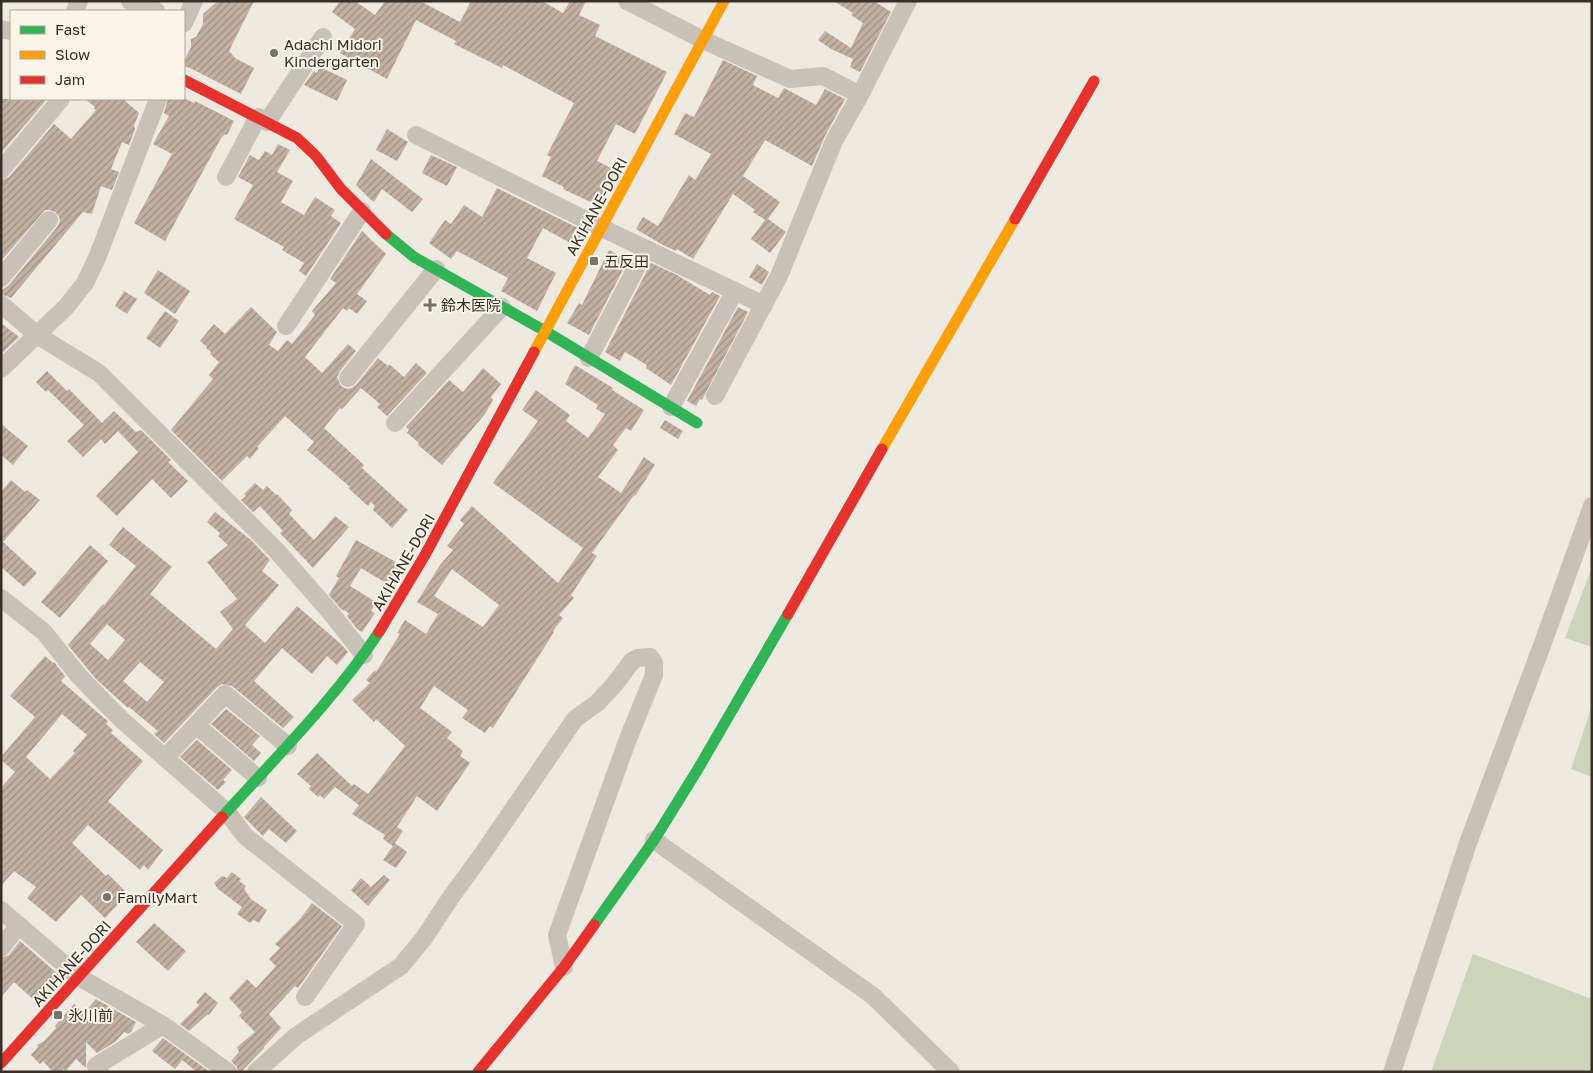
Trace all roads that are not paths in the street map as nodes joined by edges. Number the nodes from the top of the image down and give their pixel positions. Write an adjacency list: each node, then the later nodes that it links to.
1 (130, 1): 6 (street)
2 (194, 1): 7 (street)
3 (627, 1): 9 (street)
4 (724, 1): 9 (street, AKIHANE-DORI)
5 (908, 1): 12 (street)
6 (153, 10)
7 (185, 20)
8 (323, 37): 15 (street)
9 (703, 40): 12 (street); 21 (street, AKIHANE-DORI)
10 (185, 80): 15 (street)
11 (1094, 81): 47 (street)
12 (860, 95): 27 (street)
13 (60, 100): 17 (street)
14 (158, 100): 31 (street)
15 (262, 119): 18 (street); 19 (street)
16 (416, 135): 21 (street)
17 (1, 170)
18 (226, 177)
19 (362, 211): 23 (street); 29 (street)
20 (49, 220): 24 (street)
21 (602, 228): 22 (street); 30 (street, AKIHANE-DORI)
22 (646, 249): 25 (street); 32 (street)
23 (436, 269): 28 (street); 34 (street)
24 (1, 278)
25 (735, 291): 27 (street); 36 (street)
26 (1, 304): 31 (street)
27 (764, 305): 35 (street)
28 (502, 306): 30 (street); 37 (street)
29 (286, 326)
30 (545, 331): 32 (street); 41 (street, AKIHANE-DORI)
31 (37, 335): 33 (street); 41 (street)
32 (589, 358): 36 (street)
33 (1, 368)
34 (348, 378)
35 (715, 396)
36 (671, 407): 38 (street)
37 (395, 423)
38 (697, 423)
39 (1592, 506): 61 (street)
40 (1, 598): 44 (street)
41 (364, 655): 43 (street, AKIHANE-DORI)
42 (196, 725): 43 (street); 44 (street); 45 (street)
43 (288, 746): 45 (street, AKIHANE-DORI)
44 (165, 758): 46 (street)
45 (258, 778): 46 (street, AKIHANE-DORI)
46 (227, 812): 52 (street, AKIHANE-DORI); 53 (street)
47 (654, 840): 51 (street); 60 (street)
48 (1, 910): 49 (street)
49 (19, 925): 50 (street); 52 (street)
50 (1, 948)
51 (564, 967): 58 (street); 59 (street)
52 (78, 977): 54 (street); 55 (street, AKIHANE-DORI)
53 (304, 997)
54 (163, 1025): 56 (street); 57 (street)
55 (1, 1063)
56 (100, 1072)
57 (228, 1072)
58 (256, 1072)
59 (478, 1072)
60 (952, 1072)
61 (1392, 1072)

